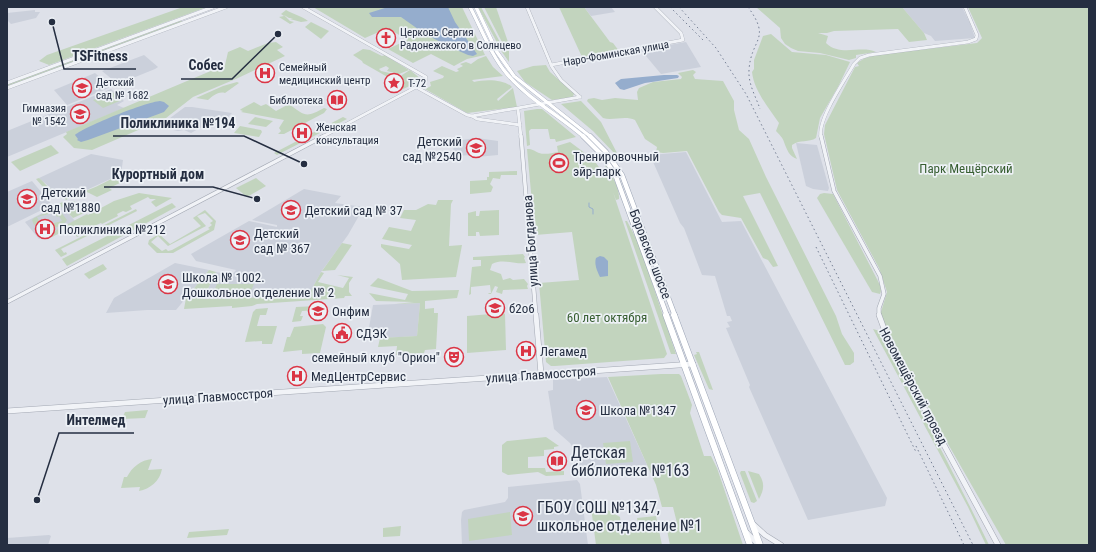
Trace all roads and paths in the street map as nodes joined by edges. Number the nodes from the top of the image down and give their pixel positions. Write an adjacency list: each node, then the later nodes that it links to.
1 (213, 7): 10 (street)
2 (226, 7): 12 (street)
3 (303, 7): 11 (street)
4 (470, 7): 14 (main road, Боровское шоссе)
5 (476, 7): 13 (main road, Боровское шоссе)
6 (527, 7): 9 (street)
7 (655, 7): 9 (street, Наро-Фоминская улица)
8 (965, 7): 30 (street, Новомещёрский проезд)
9 (551, 65): 13 (street)
10 (7, 83)
11 (416, 87): 17 (street); 20 (street)
12 (7, 88)
13 (550, 104): 14 (street); 21 (main road, Боровское шоссе)
14 (544, 105): 15 (street); 22 (main road, Боровское шоссе)
15 (518, 109): 16 (street); 19 (street, улица Богданова)
16 (482, 115): 17 (street); 18 (street)
17 (472, 116): 18 (street)
18 (483, 120): 19 (street)
19 (520, 125): 23 (street, улица Богданова)
20 (7, 302)
21 (693, 364): 22 (street, улица Главмосстроя); 25 (main road, Боровское шоссе)
22 (684, 365): 23 (street, улица Главмосстроя); 26 (main road, Боровское шоссе)
23 (541, 374): 24 (street, улица Главмосстроя)
24 (7, 411)
25 (753, 523): 28 (main road, Боровское шоссе); 29 (street)
26 (745, 529): 27 (main road, Боровское шоссе); 28 (street)
27 (750, 545)
28 (759, 545)
29 (781, 545)
30 (998, 545)

